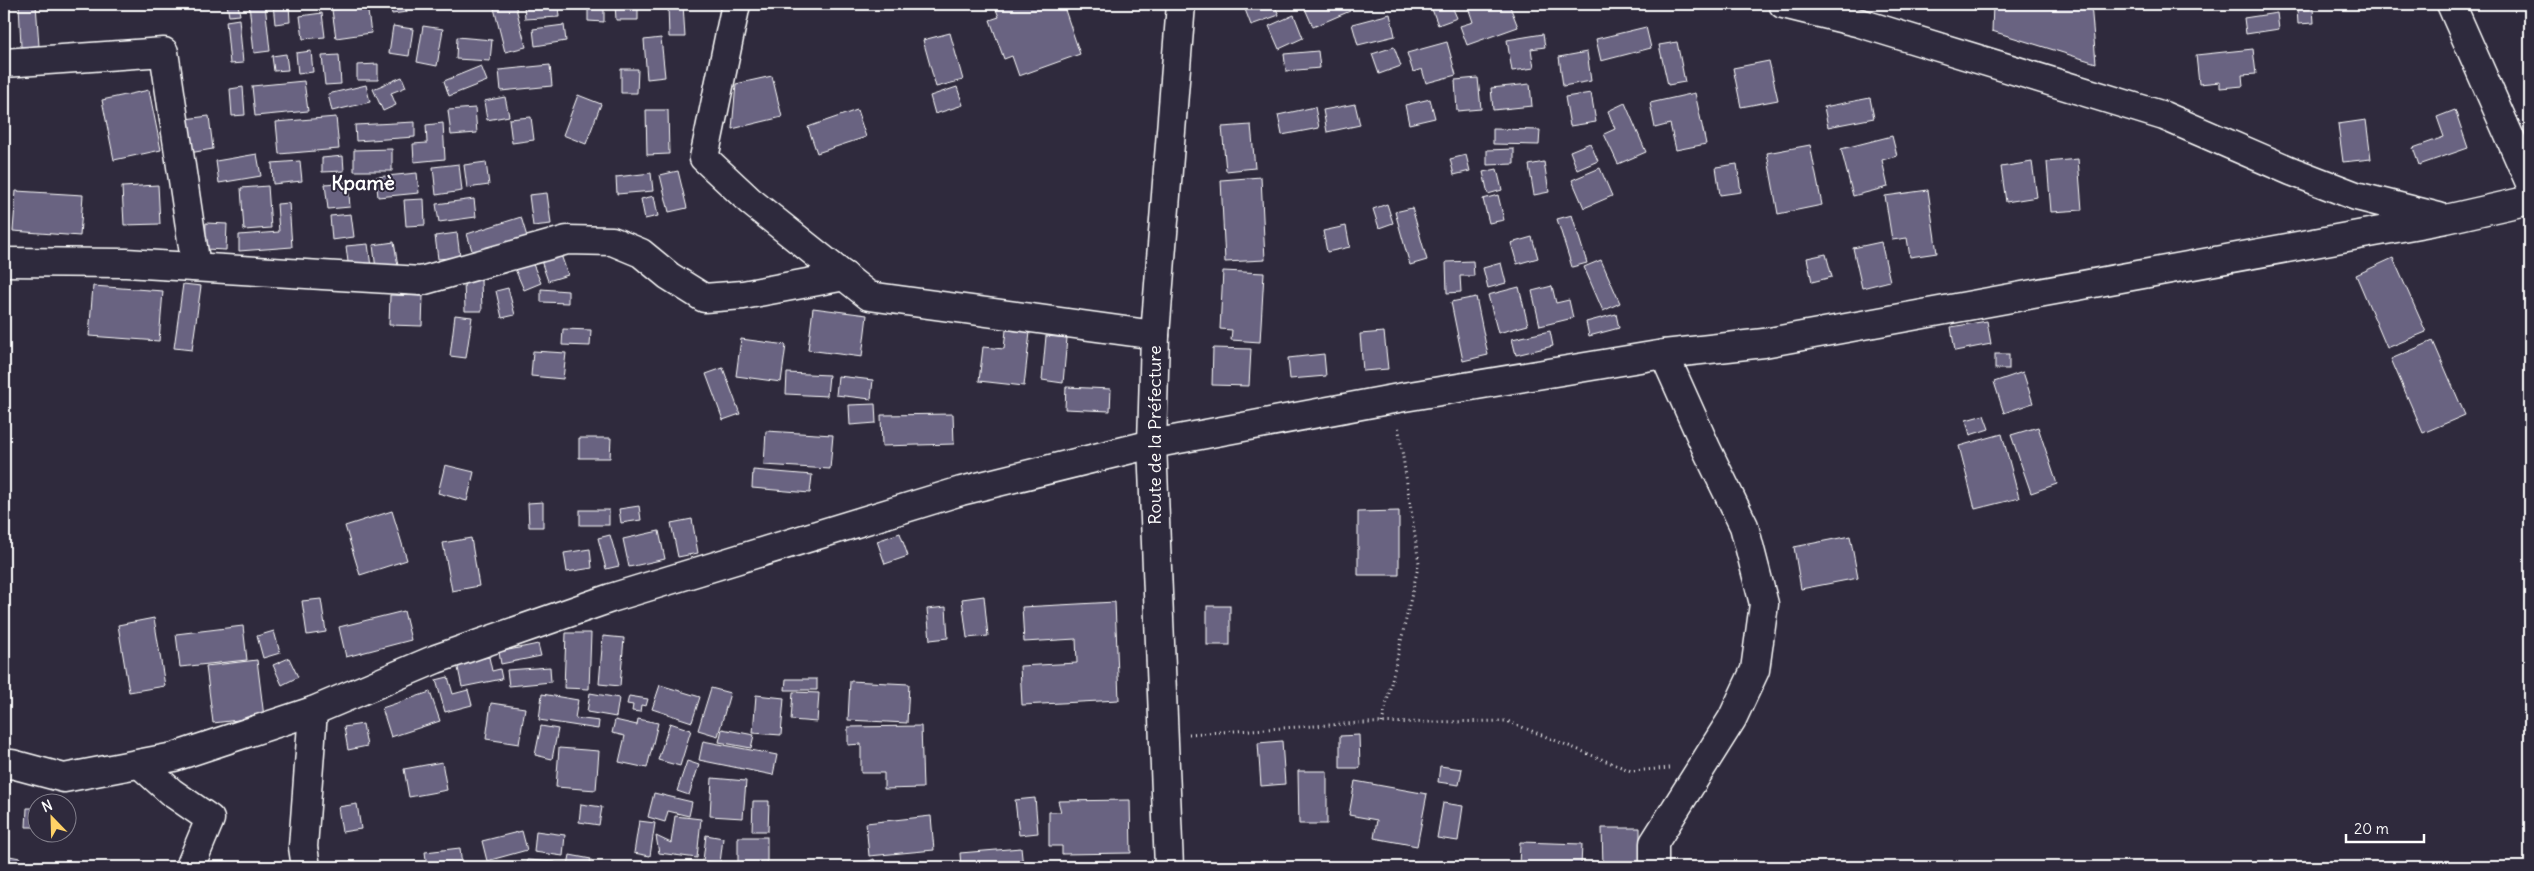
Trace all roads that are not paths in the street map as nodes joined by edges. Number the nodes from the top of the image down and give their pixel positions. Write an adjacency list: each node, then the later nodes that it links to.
1 (736, 4): 11 (street)
2 (1181, 4): 12 (street, Route de la Préfecture)
3 (1783, 4): 8 (street)
4 (2452, 4): 6 (street)
5 (4, 63): 10 (street)
6 (2530, 183)
7 (2530, 200): 8 (street)
8 (2446, 219): 13 (street)
9 (4, 262): 10 (street)
10 (196, 267): 11 (street)
11 (845, 276): 12 (street)
12 (1155, 335): 14 (street, Route de la Préfecture)
13 (1664, 354): 14 (street); 21 (street)
14 (1152, 444): 15 (street); 20 (street, Route de la Préfecture)
15 (313, 711): 17 (street); 19 (street)
16 (6, 763): 17 (street)
17 (140, 764): 18 (street)
18 (190, 867)
19 (306, 867)
20 (1170, 867)
21 (1654, 867)

